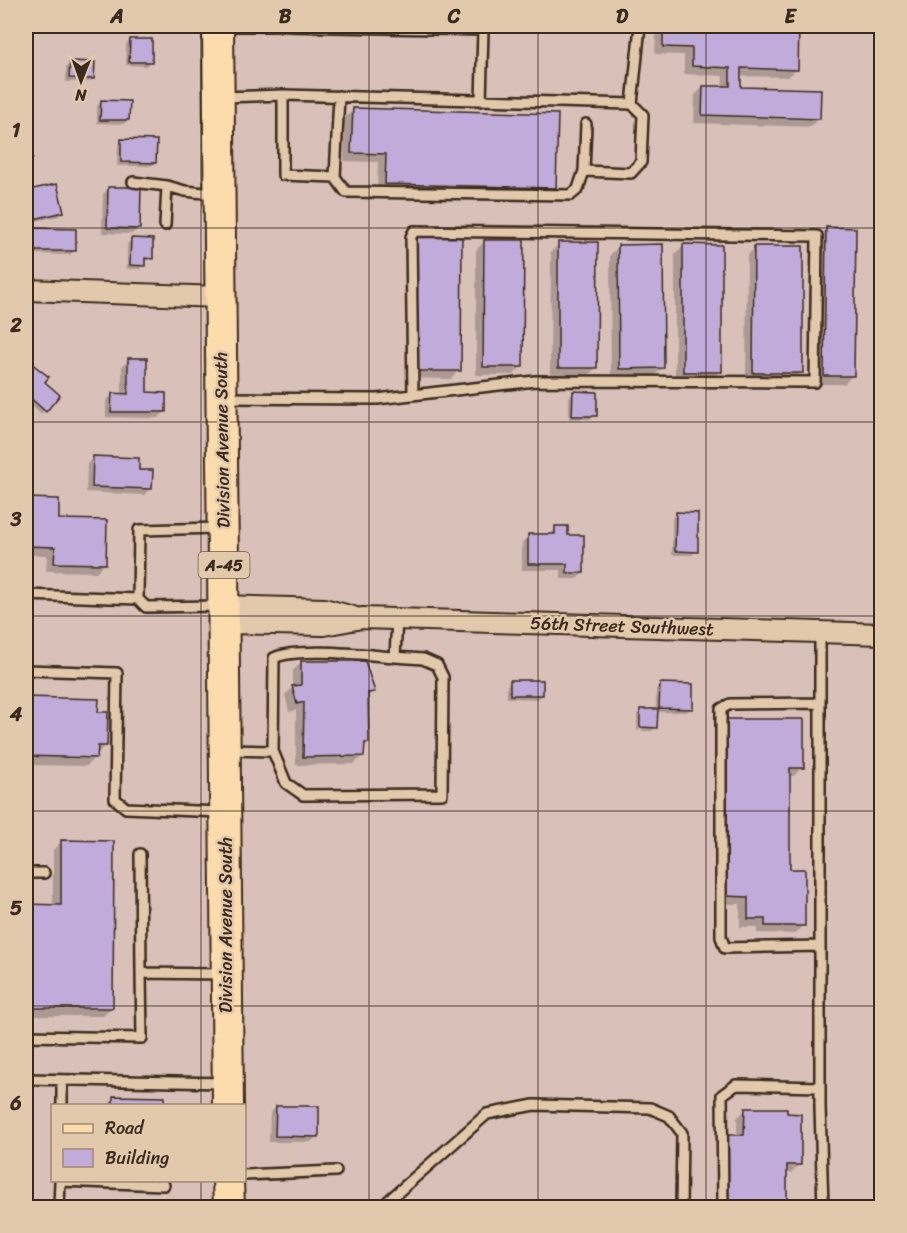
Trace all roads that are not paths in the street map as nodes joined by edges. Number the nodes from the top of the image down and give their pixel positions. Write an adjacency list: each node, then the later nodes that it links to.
1 (218, 26): 2 (lane); 6 (main road, Division Avenue South / A-45)
2 (285, 26): 7 (lane)
3 (640, 26): 8 (lane)
4 (283, 95): 5 (lane); 6 (lane); 11 (lane)
5 (339, 96): 7 (lane); 11 (lane)
6 (219, 97): 14 (main road, Division Avenue South / A-45)
7 (481, 100): 8 (lane)
8 (632, 105): 10 (lane)
9 (586, 124): 10 (lane)
10 (584, 171): 11 (lane)
11 (335, 177)
12 (133, 182): 13 (lane)
13 (167, 186): 14 (lane); 15 (lane)
14 (219, 195): 17 (main road, Division Avenue South / A-45)
15 (165, 225)
16 (26, 290): 17 (street)
17 (220, 297): 19 (main road, Division Avenue South / A-45)
18 (413, 395): 18 (lane); 19 (lane)
19 (221, 398): 20 (main road, Division Avenue South / A-45)
20 (224, 528): 22 (lane); 23 (main road, Division Avenue South / A-45)
21 (26, 595): 22 (lane)
22 (138, 599): 23 (lane)
23 (224, 614): 24 (street, 56th Street Southwest); 30 (main road, Division Avenue South / A-45)
24 (397, 619): 25 (street, 56th Street Southwest); 27 (lane)
25 (820, 632): 26 (street, 56th Street Southwest); 29 (lane)
26 (882, 634)
27 (395, 657): 31 (lane); 31 (lane)
28 (26, 670): 32 (lane)
29 (819, 703): 36 (lane); 36 (lane)
30 (225, 750): 31 (lane); 32 (main road, Division Avenue South / A-45)
31 (273, 751)
32 (226, 812): 38 (main road, Division Avenue South / A-45)
33 (140, 854): 37 (lane)
34 (26, 873): 35 (lane)
35 (44, 873)
36 (820, 946): 42 (lane)
37 (141, 973): 38 (lane); 39 (lane)
38 (227, 974): 43 (main road, Division Avenue South / A-45)
39 (26, 1036)
40 (26, 1079): 41 (lane)
41 (63, 1080): 43 (lane); 44 (lane)
42 (820, 1087): 55 (lane); 56 (lane)
43 (228, 1094)
44 (62, 1104)
45 (336, 1172): 46 (lane)
46 (246, 1175)
47 (60, 1182): 51 (lane)
48 (86, 1182): 50 (lane)
49 (228, 1182): 52 (main road)
50 (164, 1185)
51 (59, 1208)
52 (229, 1208)
53 (387, 1208): 54 (lane)
54 (681, 1208)
55 (723, 1208)
56 (824, 1208)

